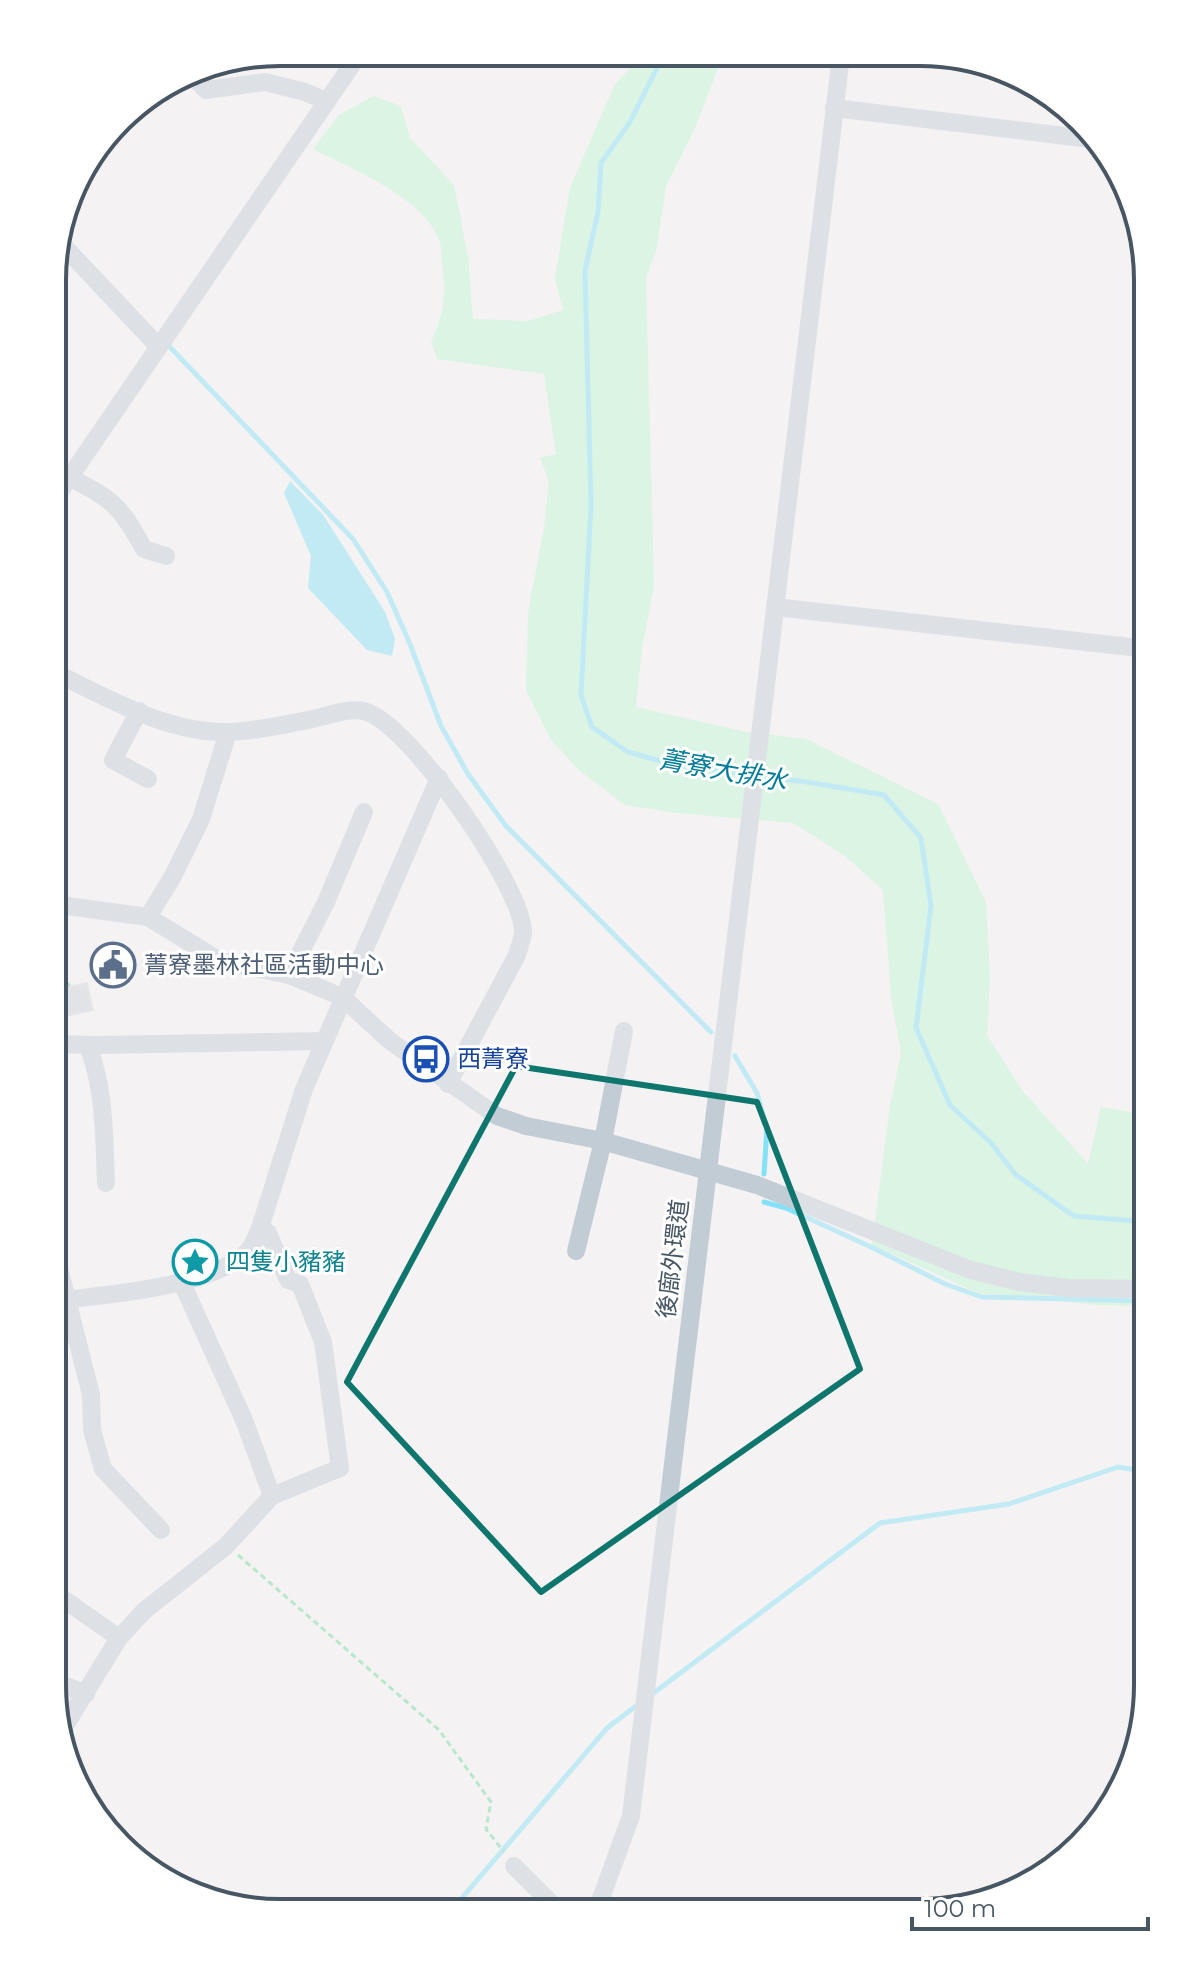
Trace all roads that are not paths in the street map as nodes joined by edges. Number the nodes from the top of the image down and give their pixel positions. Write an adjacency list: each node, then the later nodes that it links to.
1 (351, 66): 4 (street)
2 (840, 66): 5 (street, 後廍外環道)
3 (198, 82): 4 (street)
4 (326, 101): 8 (street)
5 (834, 108): 6 (street); 12 (street, 後廍外環道)
6 (1079, 138)
7 (68, 251): 8 (street)
8 (158, 346): 9 (street)
9 (69, 477): 10 (street); 11 (street)
10 (66, 482)
11 (166, 556)
12 (775, 607): 13 (street); 30 (street, 後廍外環道)
13 (1134, 647)
14 (66, 678): 15 (street)
15 (139, 711): 16 (street); 18 (street)
16 (225, 732): 17 (street); 21 (street)
17 (439, 778): 23 (street); 28 (street)
18 (148, 779)
19 (364, 812): 22 (street)
20 (66, 906): 21 (street)
21 (148, 917): 22 (street)
22 (289, 975): 23 (street)
23 (342, 997): 25 (street); 28 (street)
24 (624, 1031): 29 (street)
25 (324, 1041): 27 (street); 32 (street)
26 (66, 1045): 27 (street)
27 (88, 1046): 31 (street)
28 (448, 1084): 29 (street)
29 (603, 1141): 30 (street); 33 (street)
30 (708, 1169): 35 (street); 47 (street, 後廍外環道)
31 (106, 1183)
32 (260, 1228): 34 (street); 38 (street)
33 (576, 1251)
34 (182, 1283): 36 (street); 38 (street)
35 (1134, 1289)
36 (66, 1299)
37 (66, 1318): 39 (street)
38 (272, 1496): 41 (street)
39 (161, 1530)
40 (66, 1601): 41 (street)
41 (119, 1638): 43 (street)
42 (66, 1686): 43 (street)
43 (86, 1694): 44 (street)
44 (69, 1720)
45 (514, 1866): 46 (street)
46 (547, 1899)
47 (601, 1899)

